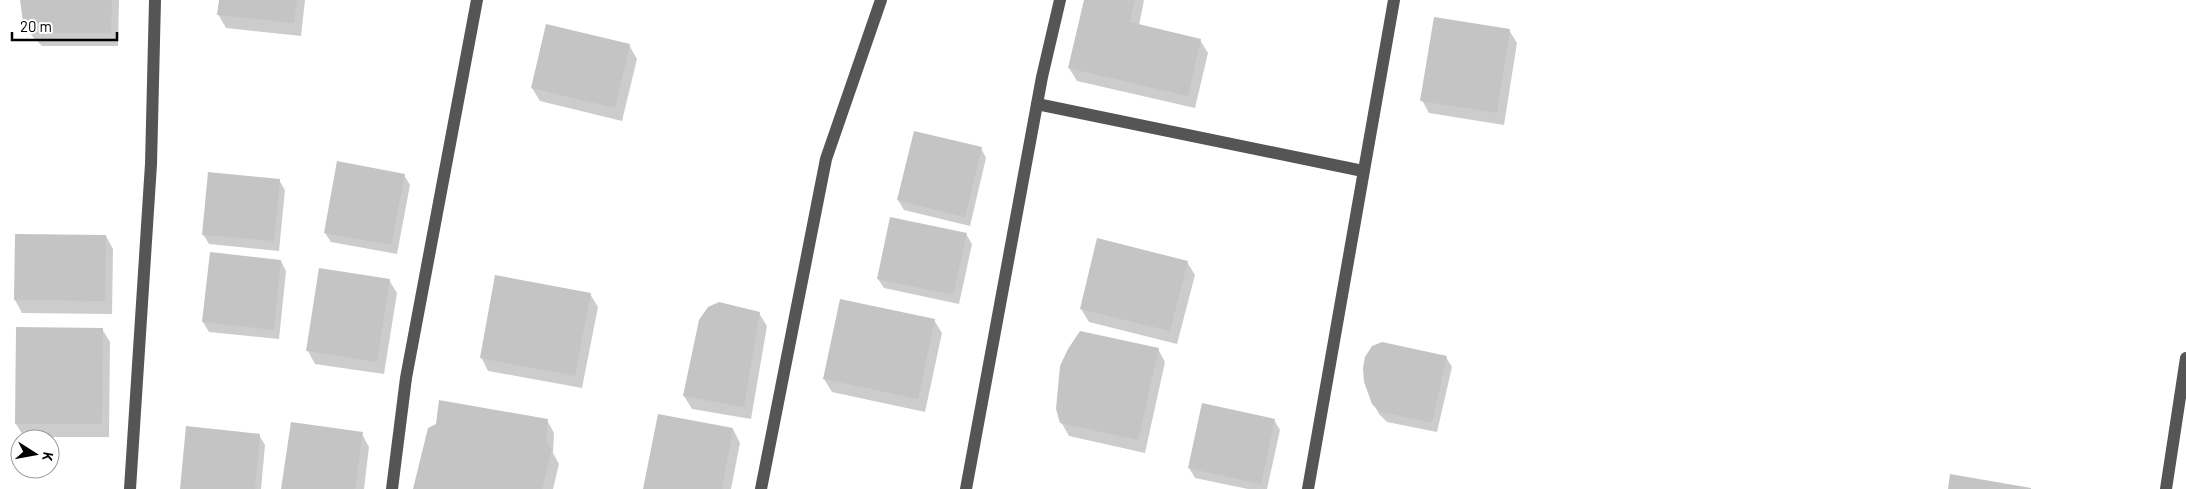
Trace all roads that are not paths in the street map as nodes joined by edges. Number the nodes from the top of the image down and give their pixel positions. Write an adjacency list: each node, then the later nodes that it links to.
1 (156, 0): 9 (street)
2 (477, 0): 10 (street)
3 (881, 0): 11 (street)
4 (1060, 0): 6 (street)
5 (1394, 0): 7 (street)
6 (1037, 104): 7 (street); 12 (street)
7 (1364, 171): 13 (street)
8 (2186, 358): 14 (street)
9 (130, 489)
10 (392, 489)
11 (761, 489)
12 (966, 489)
13 (1308, 489)
14 (2166, 489)

